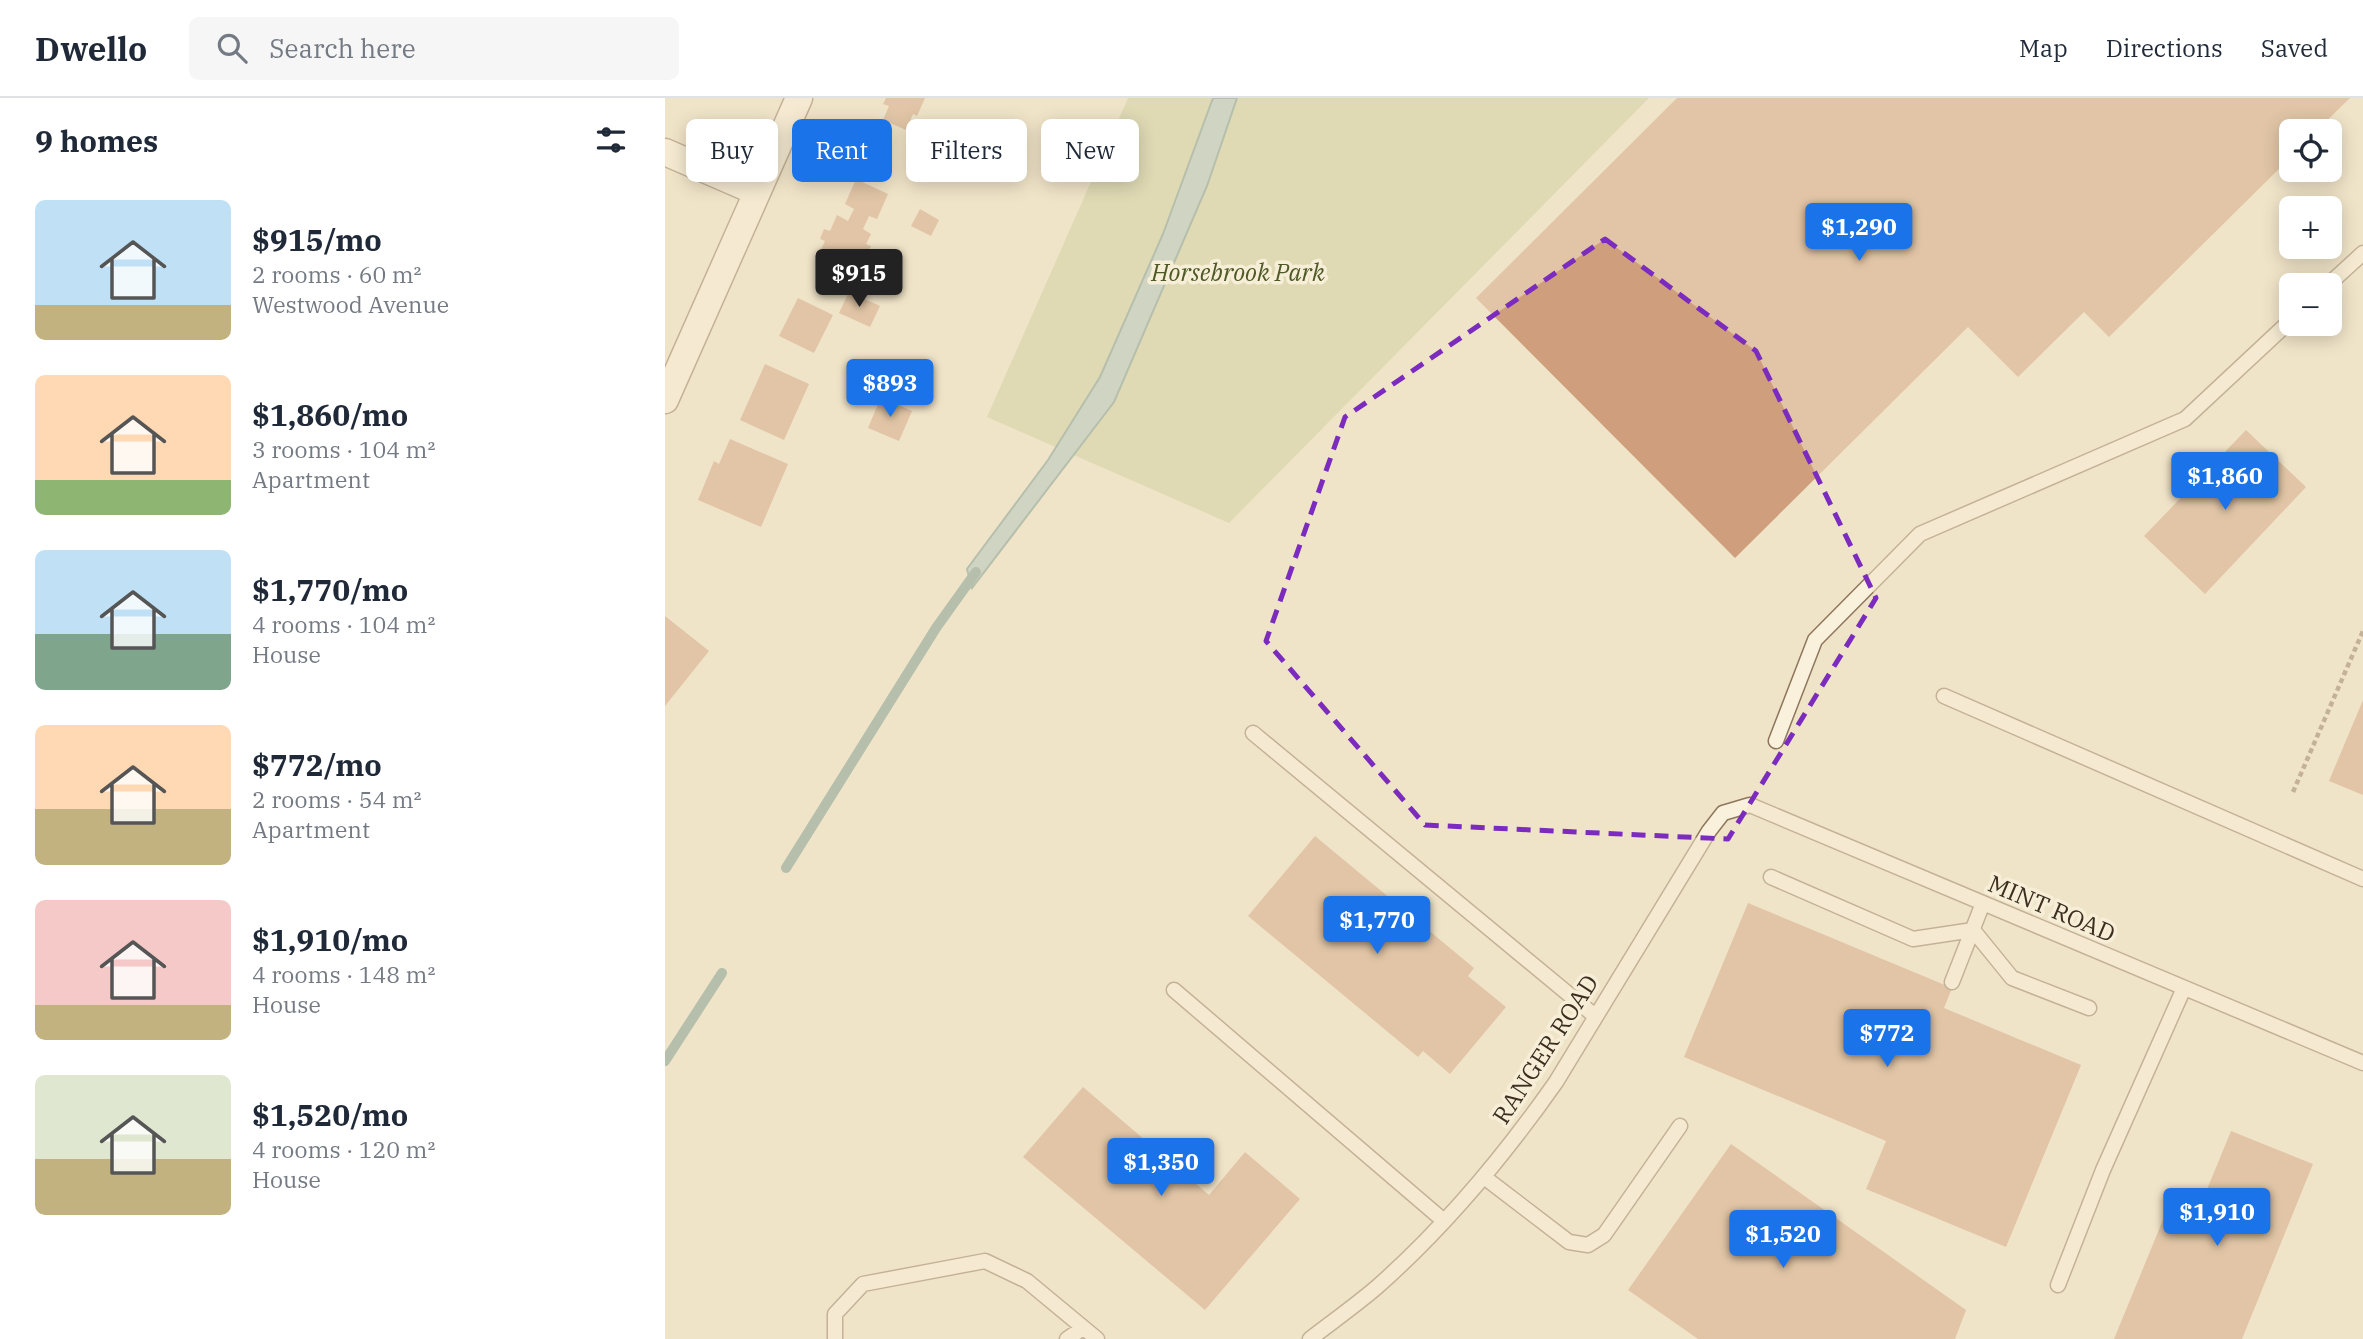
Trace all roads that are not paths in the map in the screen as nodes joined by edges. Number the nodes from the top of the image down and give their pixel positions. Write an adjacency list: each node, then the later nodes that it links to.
1 (799, 98): 3 (street)
2 (665, 152): 3 (street)
3 (757, 192): 7 (street)
4 (2363, 253): 5 (lane)
5 (2341, 273)
6 (2279, 331): 10 (lane)
7 (665, 400)
8 (1944, 696): 13 (lane)
9 (1253, 733): 20 (lane)
10 (1776, 741)
11 (1723, 813): 14 (lane, MINT ROAD); 20 (lane, RANGER ROAD)
12 (1771, 877): 15 (lane)
13 (2363, 879)
14 (1983, 903): 15 (lane); 17 (lane, MINT ROAD)
15 (1973, 930): 16 (lane); 19 (lane)
16 (1952, 982)
17 (2184, 988): 21 (lane, MINT ROAD); 25 (lane)
18 (1174, 990): 24 (lane)
19 (2089, 1008)
20 (1595, 1016): 23 (lane, RANGER ROAD)
21 (2363, 1063)
22 (1680, 1126): 23 (lane)
23 (1484, 1177): 24 (lane, RANGER ROAD)
24 (1444, 1221): 30 (lane, RANGER ROAD)
25 (2058, 1285)
26 (1083, 1328): 27 (lane); 28 (lane); 29 (lane)
27 (835, 1339)
28 (1067, 1339)
29 (1097, 1339)
30 (1310, 1339)

